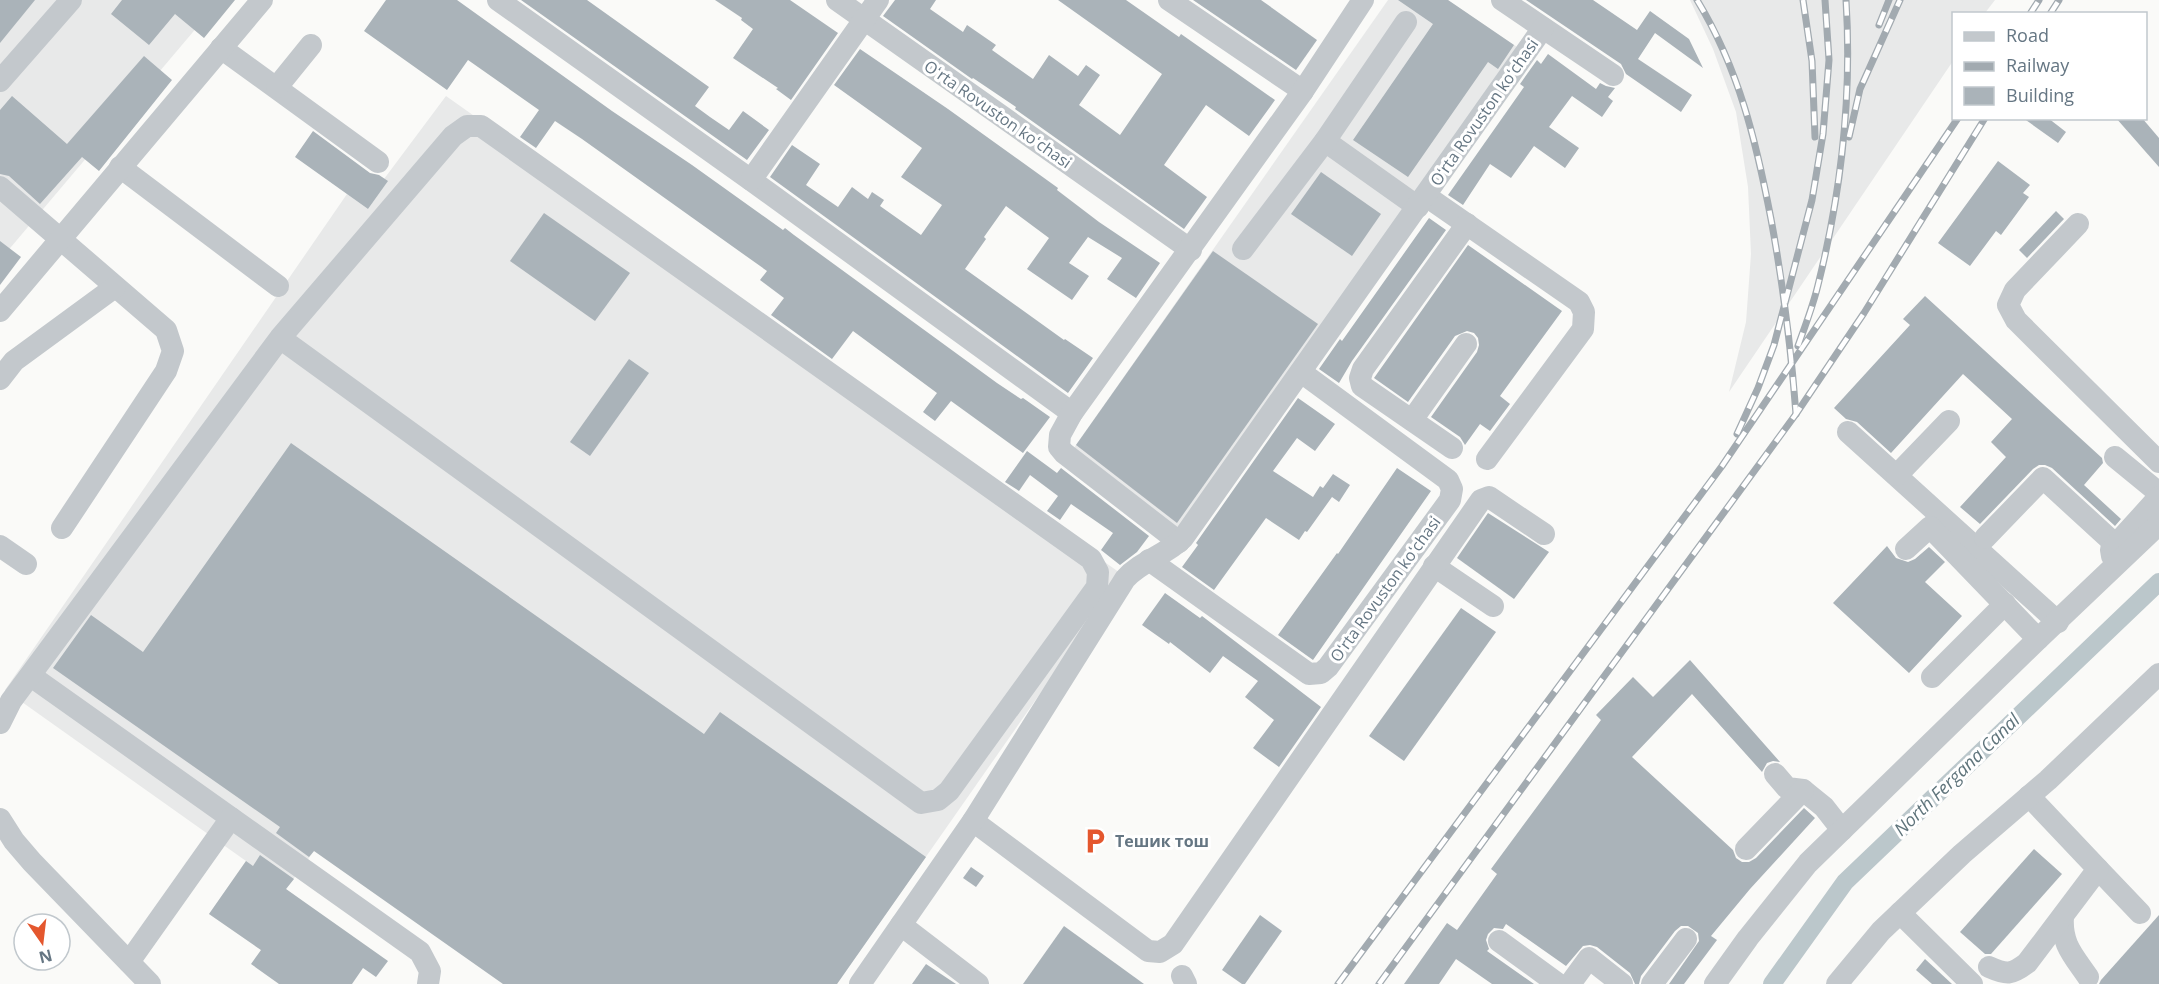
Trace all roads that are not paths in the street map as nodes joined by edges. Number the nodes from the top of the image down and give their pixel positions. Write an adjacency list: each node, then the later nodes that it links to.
1 (71, 0): 15 (street)
2 (262, 0): 12 (street)
3 (498, 0): 21 (street)
4 (837, 0): 9 (street, Oʻrta Rovuston koʻchasi)
5 (878, 0): 9 (street)
6 (1169, 0): 17 (street)
7 (1363, 0): 17 (street)
8 (1502, 0): 11 (street, Oʻrta Rovuston koʻchasi)
9 (864, 20): 21 (street); 28 (street, Oʻrta Rovuston koʻchasi)
10 (1406, 22): 18 (street)
11 (1543, 28): 14 (street, Oʻrta Rovuston koʻchasi); 23 (street, Oʻrta Rovuston koʻchasi)
12 (222, 38): 16 (street); 20 (street)
13 (311, 45): 16 (street)
14 (1613, 75)
15 (0, 81)
16 (277, 87): 19 (street)
17 (1303, 91): 28 (street)
18 (1325, 141): 23 (street); 27 (street)
19 (378, 162)
20 (120, 167): 26 (street); 29 (street)
21 (751, 180): 36 (street)
22 (0, 187): 26 (street)
23 (1422, 201): 24 (street); 34 (street, Oʻrta Rovuston koʻchasi)
24 (1467, 224): 37 (street); 42 (street)
25 (2078, 224): 43 (street)
26 (61, 240): 30 (street); 31 (street)
27 (1244, 249)
28 (1191, 250): 36 (street)
29 (278, 286)
30 (115, 287): 35 (street); 47 (street)
31 (0, 311)
32 (280, 338): 32 (street); 62 (street)
33 (1466, 344): 37 (street)
34 (1301, 372): 50 (street, Oʻrta Rovuston koʻchasi); 54 (street, Oʻrta Rovuston koʻchasi)
35 (0, 379)
36 (1072, 413): 50 (street)
37 (1412, 420): 40 (street)
38 (1949, 421): 44 (street)
39 (1848, 432): 44 (street)
40 (1452, 448)
41 (2115, 457): 45 (street)
42 (1487, 459)
43 (2159, 462)
44 (1897, 476): 59 (street)
45 (2159, 495): 53 (street)
46 (2159, 524): 53 (street)
47 (62, 528)
48 (1544, 534): 56 (street)
49 (1985, 538): 53 (street)
50 (1179, 542): 54 (street, Oʻrta Rovuston koʻchasi)
51 (0, 546): 55 (street)
52 (1906, 549): 57 (street)
53 (2115, 556): 59 (street)
54 (1149, 560): 70 (street)
55 (26, 564)
56 (1434, 566): 58 (street); 70 (street)
57 (2005, 604): 60 (street); 63 (street)
58 (1493, 606)
59 (2058, 622): 60 (street)
60 (2038, 639): 71 (street)
61 (2159, 674): 67 (street)
62 (31, 676): 64 (street); 68 (street)
63 (1932, 677)
64 (0, 723)
65 (1775, 774): 66 (street)
66 (1803, 790): 71 (street); 72 (street)
67 (2029, 796): 73 (street); 74 (street)
68 (231, 818): 80 (street); 84 (street)
69 (0, 819): 80 (street)
70 (973, 822): 77 (street)
71 (1842, 830): 91 (street)
72 (1746, 849)
73 (2098, 868): 75 (street); 76 (street)
74 (1900, 913): 92 (street); 93 (street)
75 (2140, 913)
76 (2063, 916): 81 (street); 82 (street)
77 (901, 925): 85 (street); 86 (street)
78 (1686, 939): 90 (street)
79 (1499, 941): 87 (street)
80 (129, 962): 83 (street)
81 (1989, 967)
82 (2088, 977)
83 (150, 984)
84 (428, 984)
85 (860, 984)
86 (978, 984)
87 (1558, 984)
88 (1570, 984): 89 (street)
89 (1622, 984)
90 (1652, 984)
91 (1714, 984)
92 (1837, 984)
93 (1972, 984)

